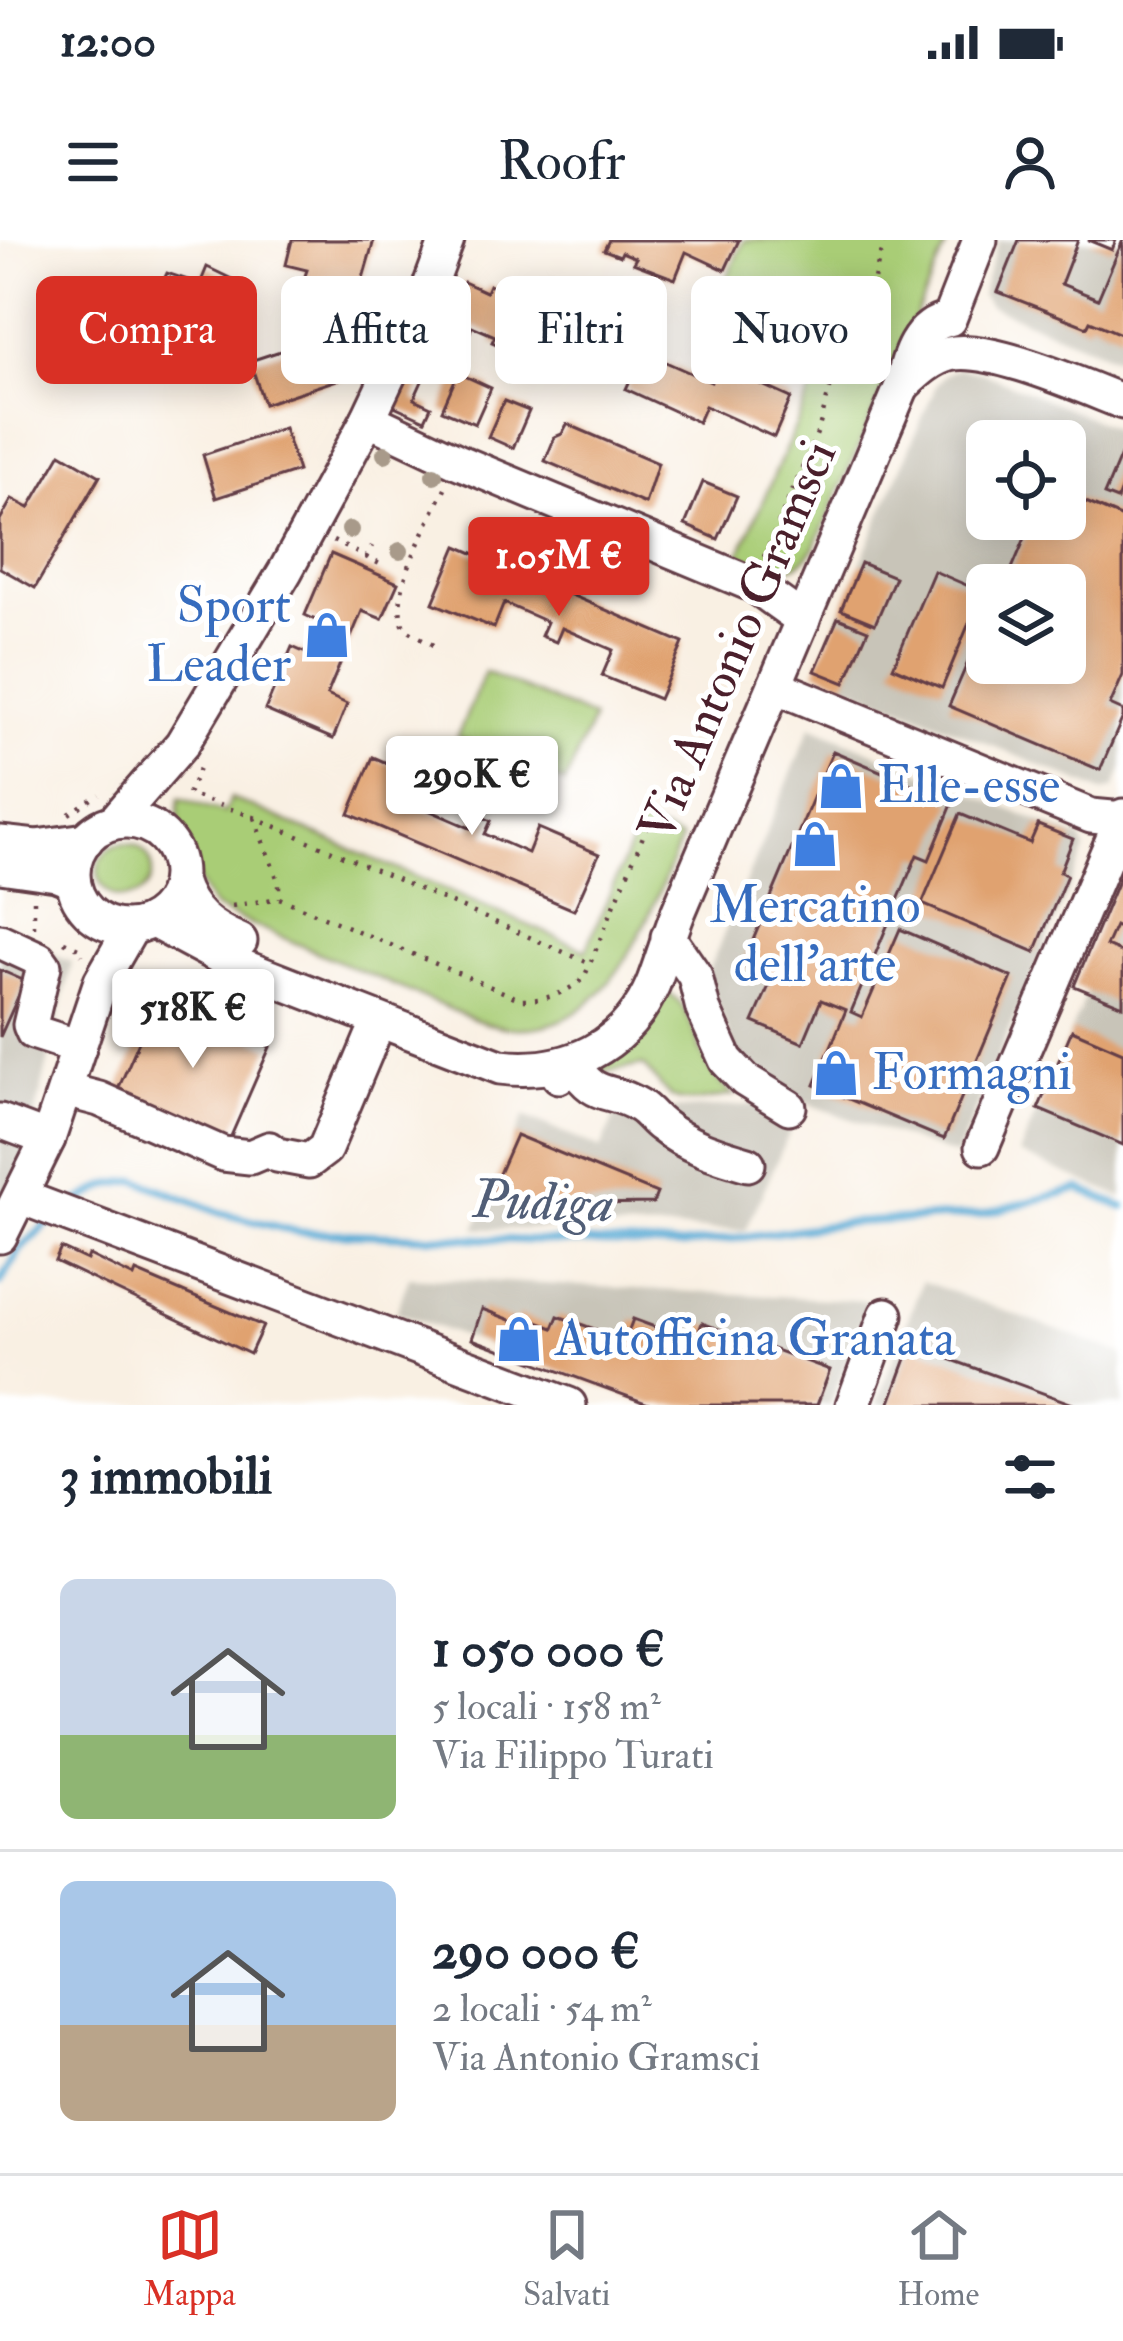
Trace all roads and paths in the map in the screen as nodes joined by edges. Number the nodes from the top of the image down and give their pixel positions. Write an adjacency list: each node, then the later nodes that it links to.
1 (447, 240): 8 (street)
2 (884, 240): 14 (path)
3 (980, 240): 4 (street, Via Antonio Gramsci)
4 (949, 319): 5 (street); 6 (street, Via Antonio Gramsci)
5 (1073, 382): 6 (street); 7 (street)
6 (902, 386): 15 (street, Via Antonio Gramsci)
7 (1123, 402)
8 (368, 419): 9 (street); 18 (street)
9 (458, 461): 14 (street); 16 (path)
10 (333, 541): 12 (path)
11 (371, 546): 12 (path)
12 (366, 558): 13 (path)
13 (383, 566)
14 (754, 585): 15 (street)
15 (803, 620): 17 (street, Via Antonio Gramsci)
16 (433, 645)
17 (775, 686): 22 (street); 32 (street, Via Antonio Gramsci)
18 (193, 751): 19 (path); 21 (street); 23 (street)
19 (254, 817): 28 (path); 35 (path)
20 (651, 817): 35 (path)
21 (91, 818): 23 (street); 24 (street); 27 (street)
22 (1122, 818): 44 (street)
23 (165, 838): 26 (street)
24 (0, 843)
25 (0, 866): 27 (street)
26 (179, 880): 31 (street); 32 (street, Via Antonio Gramsci)
27 (73, 881): 30 (street)
28 (279, 898): 29 (path); 35 (path)
29 (216, 910)
30 (95, 918): 31 (street); 36 (street)
31 (143, 924): 34 (street, Via Antonio Gramsci); 36 (street)
32 (668, 937): 39 (street, Via Antonio Gramsci); 41 (street)
33 (0, 941): 38 (street)
34 (211, 953): 37 (street); 39 (street, Via Antonio Gramsci)
35 (591, 964)
36 (101, 981): 38 (street)
37 (372, 1037): 39 (street); 40 (street)
38 (79, 1047): 40 (street)
39 (571, 1062): 45 (street)
40 (64, 1090): 43 (street)
41 (789, 1107)
42 (0, 1120): 43 (street)
43 (48, 1139): 46 (street)
44 (982, 1148)
45 (748, 1163)
46 (53, 1208): 47 (street); 49 (street)
47 (0, 1236)
48 (886, 1315): 50 (street)
49 (569, 1405)
50 (853, 1405)

